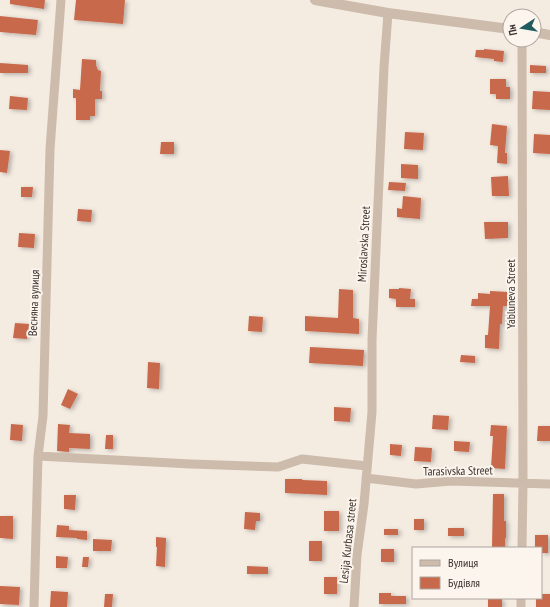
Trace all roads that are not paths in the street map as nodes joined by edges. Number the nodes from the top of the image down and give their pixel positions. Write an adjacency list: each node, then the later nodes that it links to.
1 (61, 0): 6 (street, Весняна вулиця)
2 (315, 0): 3 (street)
3 (388, 13): 4 (street); 7 (street, Miroslavska Street)
4 (502, 28)
5 (522, 48): 9 (street, Yabluneva Street)
6 (38, 456): 7 (street); 12 (street, Весняна вулиця)
7 (367, 466): 8 (street, Miroslavska Street)
8 (366, 478): 9 (street, Tarasivska Street); 13 (street, Lesija Kurbasa street)
9 (523, 483): 10 (street, Tarasivska Street); 11 (street, Yabluneva Street)
10 (550, 484)
11 (522, 547)
12 (34, 607)
13 (354, 607)

